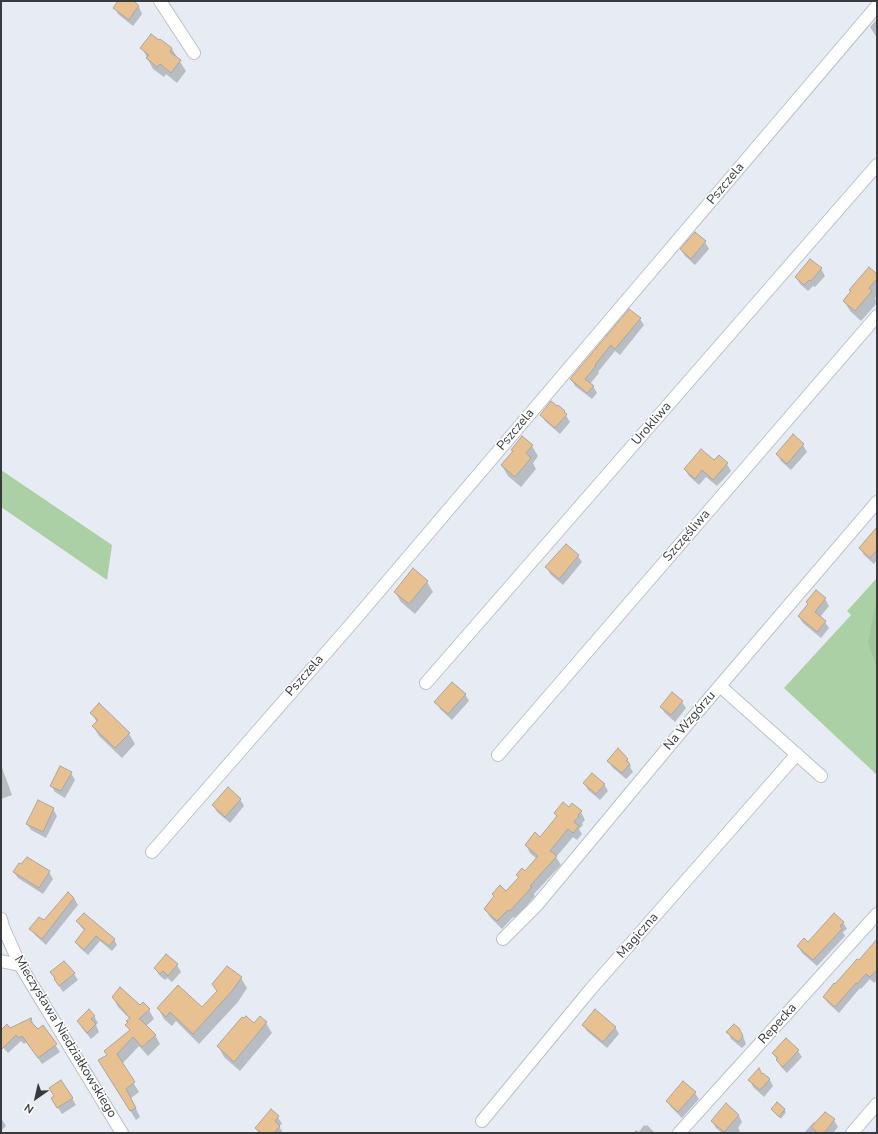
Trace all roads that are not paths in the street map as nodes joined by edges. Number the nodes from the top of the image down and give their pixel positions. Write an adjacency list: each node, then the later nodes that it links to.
1 (160, 1): 3 (street)
2 (877, 6): 12 (street, Pszczela)
3 (194, 53)
4 (877, 165): 7 (street, Urokliwa)
5 (877, 316): 10 (street, Szczęśliwa)
6 (877, 502): 8 (street, Na Wzgórzu)
7 (426, 683)
8 (720, 686): 9 (street); 15 (street, Na Wzgórzu)
9 (797, 754): 11 (street); 19 (street, Magiczna)
10 (498, 755)
11 (821, 776)
12 (152, 852)
13 (877, 914): 21 (street, Repecka)
14 (2, 927): 17 (street, Mieczysława Niedziałkowskiego)
15 (503, 939)
16 (1, 961): 17 (street)
17 (20, 964): 20 (street, Mieczysława Niedziałkowskiego)
18 (877, 1104): 22 (street)
19 (482, 1121)
20 (122, 1133)
21 (679, 1133)
22 (852, 1133)

